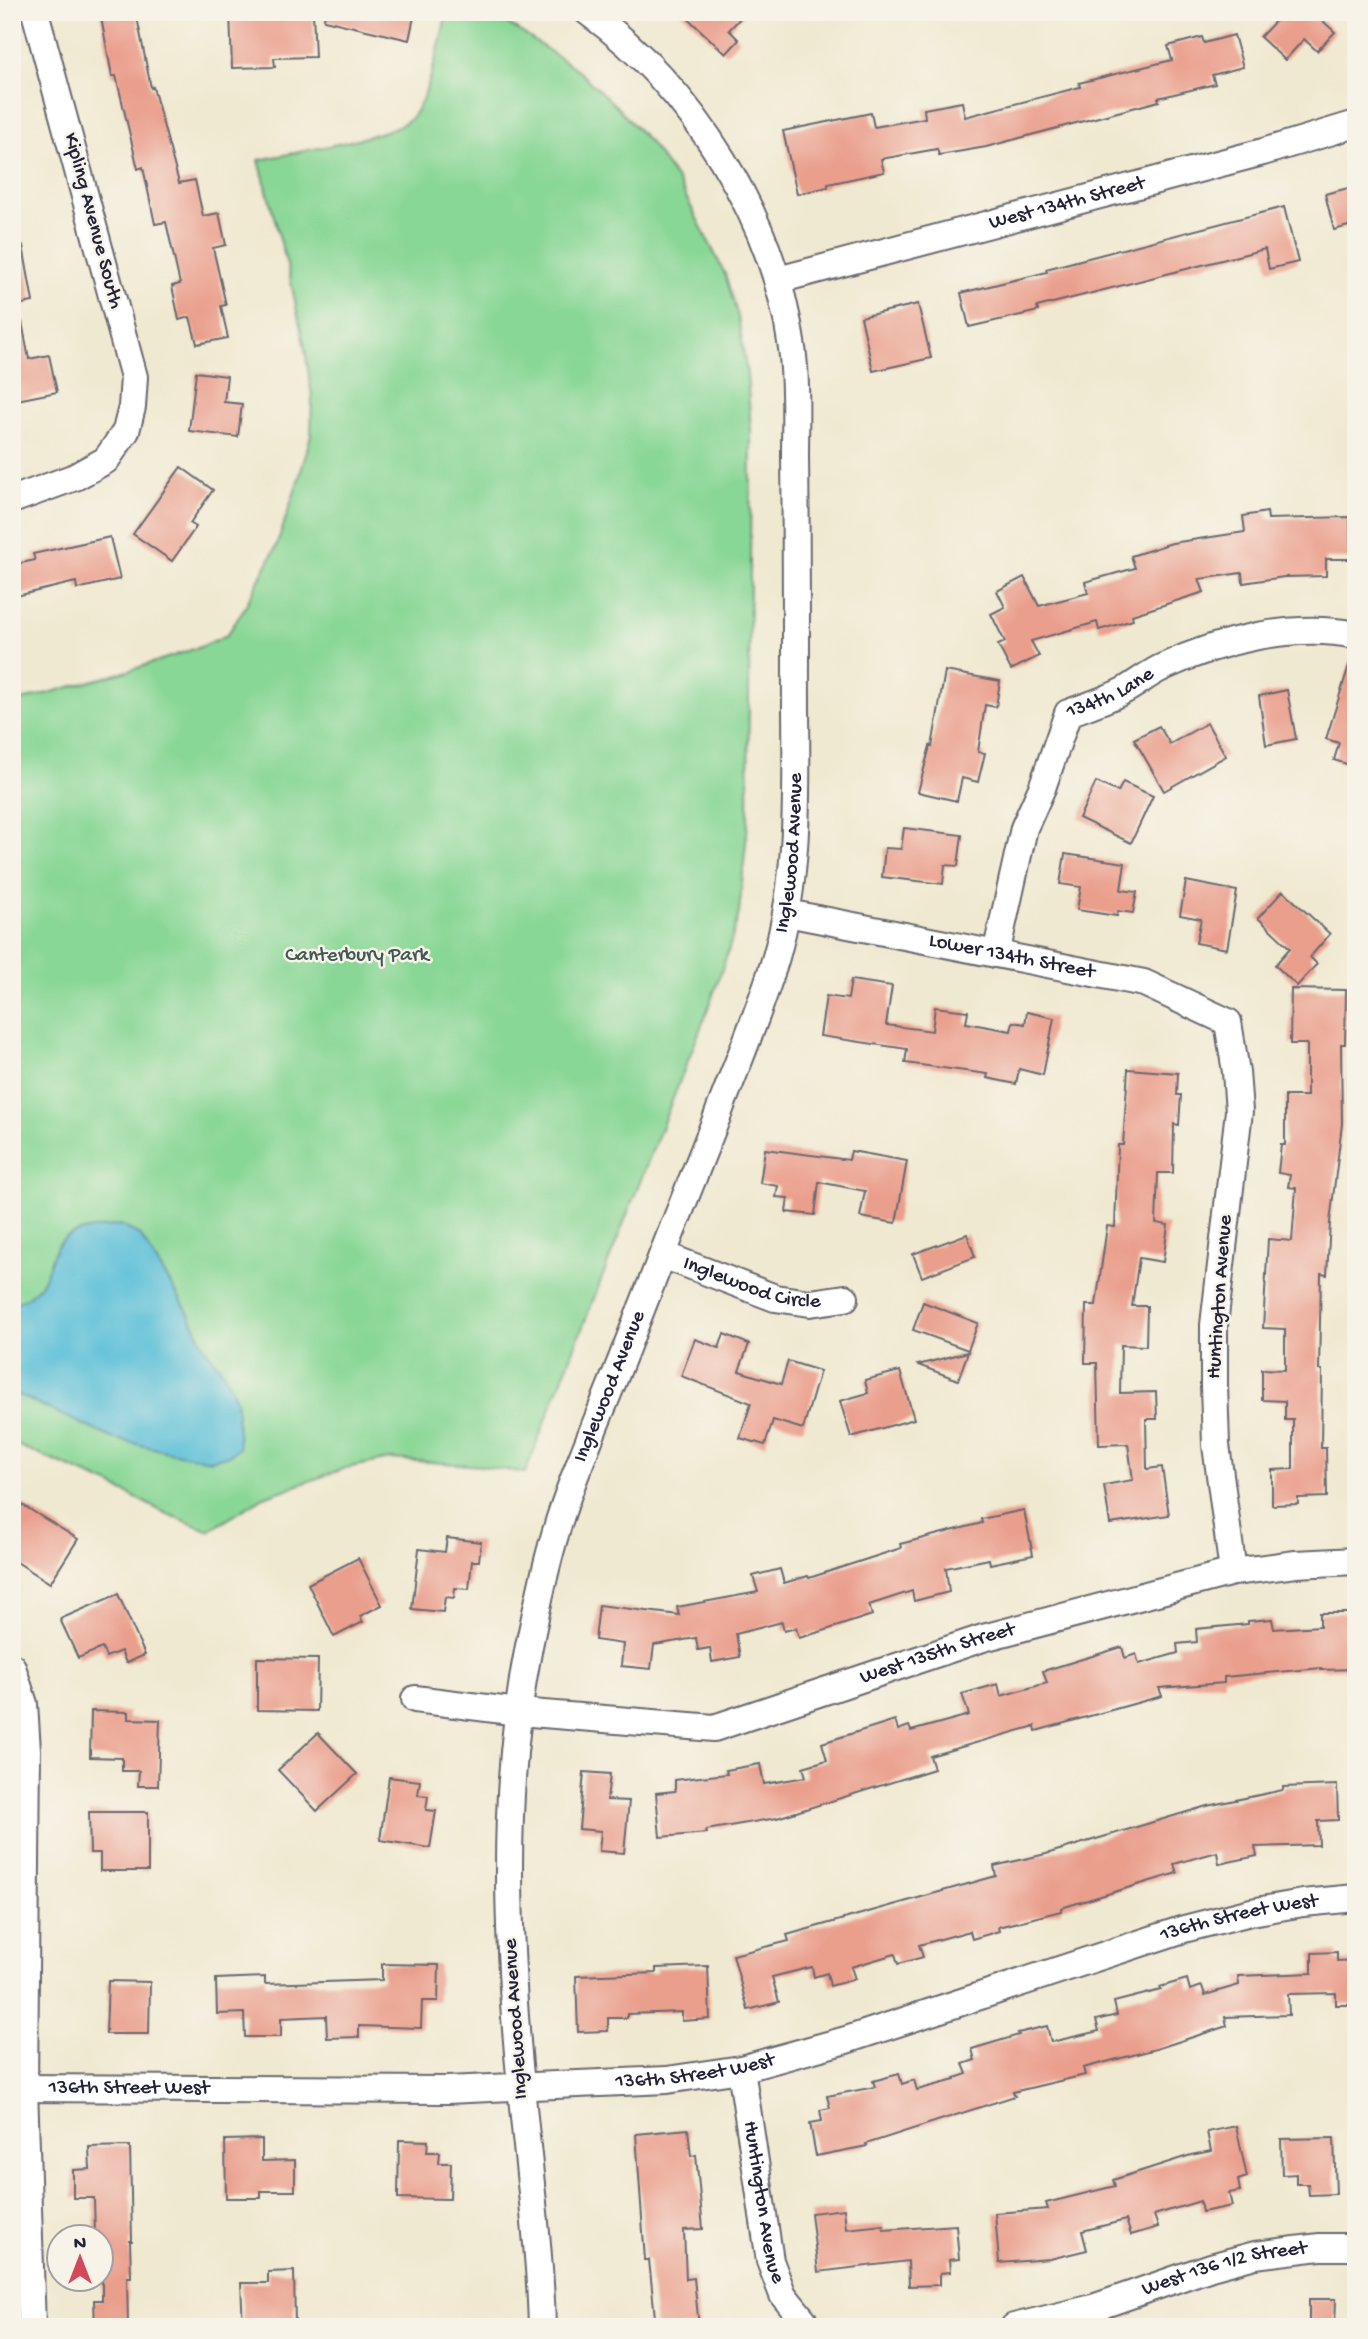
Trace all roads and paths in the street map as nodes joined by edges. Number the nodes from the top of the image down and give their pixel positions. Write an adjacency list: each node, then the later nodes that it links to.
1 (35, 12): 5 (street, Kipling Avenue South)
2 (593, 14): 4 (street, Inglewood Avenue)
3 (1356, 124): 4 (street, West 134th Street)
4 (778, 280): 7 (street, Inglewood Avenue)
5 (12, 499)
6 (1356, 635): 8 (street, 134th Lane)
7 (787, 913): 8 (street, Lower 134th Street); 10 (street, Inglewood Avenue)
8 (996, 954): 9 (street, Lower 134th Street)
9 (1228, 1022): 13 (street, Huntington Avenue)
10 (663, 1255): 11 (street, Inglewood Circle); 16 (street, Inglewood Avenue)
11 (845, 1298)
12 (1356, 1561): 13 (street, West 135th Street)
13 (1233, 1572): 16 (street, West 135th Street)
14 (12, 1667): 19 (street)
15 (415, 1699): 16 (street)
16 (519, 1712): 20 (street, Inglewood Avenue)
17 (1356, 1898): 18 (street, 136th Street West)
18 (741, 2069): 20 (street, 136th Street West); 23 (street, Huntington Avenue)
19 (18, 2088): 20 (street, 136th Street West); 24 (street)
20 (521, 2088): 25 (street, Inglewood Avenue)
21 (1356, 2247): 22 (street, West 136 1/2 Street)
22 (1096, 2318): 26 (street, West 136 1/2 Street)
23 (806, 2325)
24 (32, 2327)
25 (542, 2327)
26 (1014, 2327)

